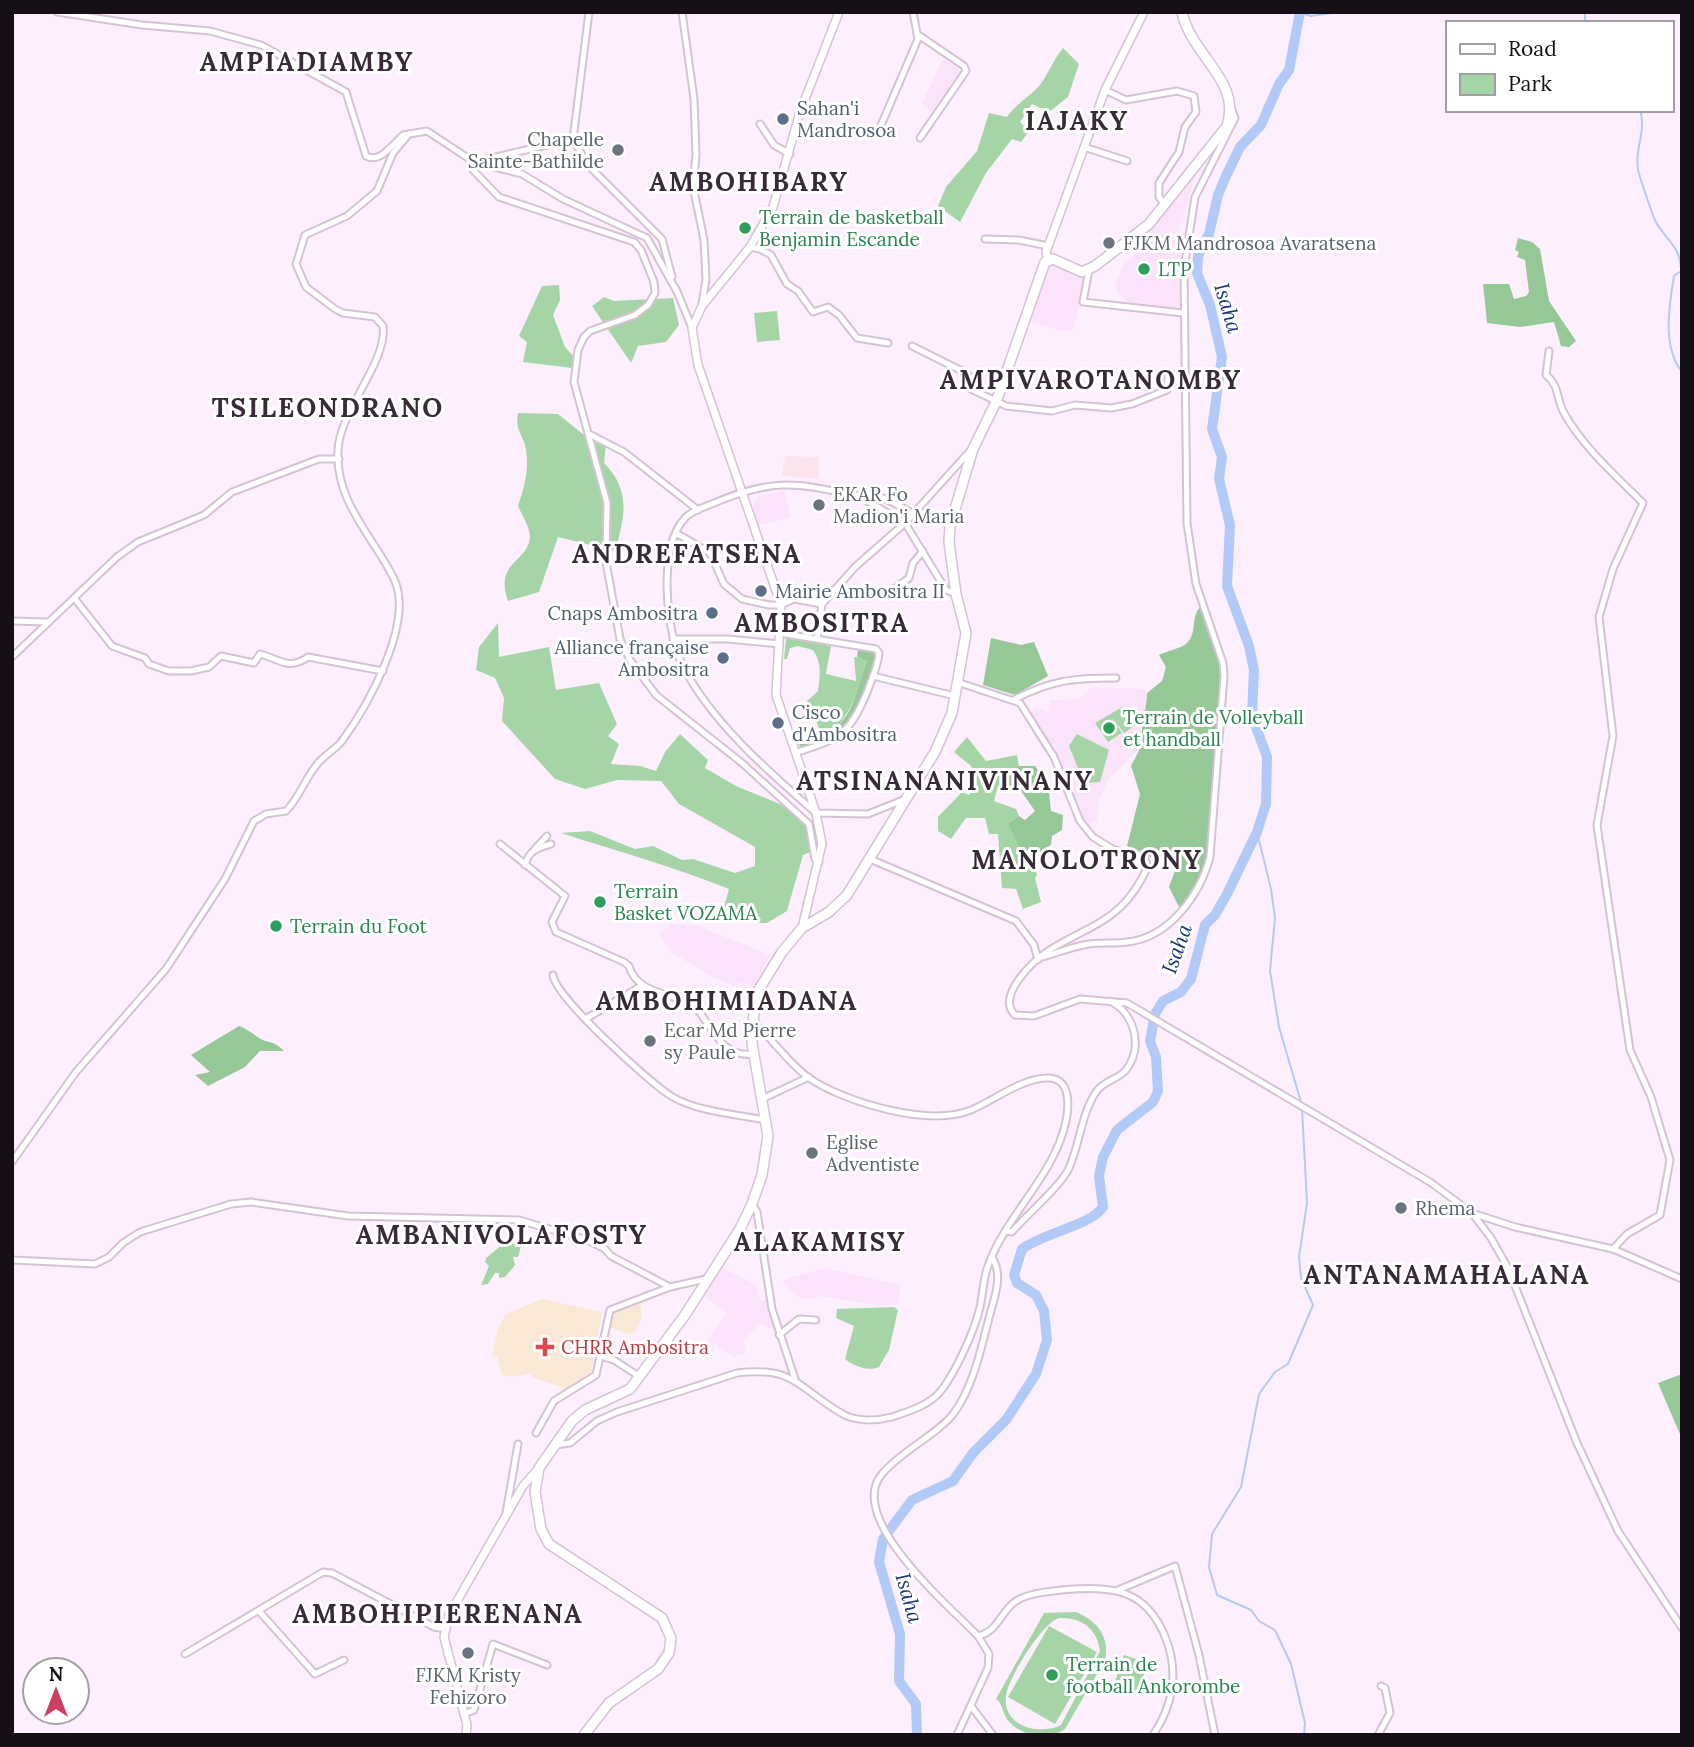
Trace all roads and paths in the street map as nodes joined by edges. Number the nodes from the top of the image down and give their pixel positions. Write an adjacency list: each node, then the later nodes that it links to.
1 (57, 12): 13 (street)
2 (589, 12): 15 (street)
3 (682, 12): 27 (street)
4 (839, 12): 17 (street)
5 (913, 12): 8 (street)
6 (1144, 12): 9 (street)
7 (1182, 12): 10 (main road)
8 (917, 34): 12 (street); 14 (street)
9 (1105, 90): 16 (street); 20 (street)
10 (1232, 110): 20 (main road); 28 (street)
11 (760, 124): 17 (street)
12 (879, 130)
13 (409, 134): 19 (street); 37 (street)
14 (920, 138)
15 (573, 139): 19 (street); 26 (street)
16 (1084, 147): 18 (street); 22 (street)
17 (790, 154): 23 (street)
18 (1127, 161)
19 (474, 162): 26 (street); 35 (street)
20 (1164, 204): 25 (main road)
21 (985, 239): 22 (street)
22 (1048, 246): 24 (street)
23 (750, 247): 27 (street); 30 (street)
24 (1048, 260): 25 (main road); 34 (main road)
25 (1089, 270): 28 (street)
26 (676, 290): 29 (street)
27 (702, 306): 29 (street)
28 (1183, 313): 33 (street)
29 (692, 328): 38 (street)
30 (888, 343)
31 (912, 346): 34 (street)
32 (1549, 351): 88 (street)
33 (1185, 372): 34 (street); 74 (street)
34 (996, 402): 36 (main road)
35 (588, 434): 40 (street); 71 (street)
36 (973, 449): 41 (street); 46 (main road)
37 (338, 459): 47 (street); 57 (street)
38 (741, 491): 39 (street); 40 (street); 49 (street)
39 (860, 496): 41 (street); 42 (street)
40 (698, 510): 43 (street)
41 (912, 513): 42 (street)
42 (905, 523): 44 (street); 48 (street)
43 (676, 533): 49 (street); 53 (street)
44 (923, 551): 45 (street); 46 (street)
45 (894, 589)
46 (956, 594): 60 (main road)
47 (75, 599): 51 (street); 57 (street)
48 (822, 604): 49 (street); 54 (street)
49 (781, 605): 52 (street)
50 (12, 621): 51 (street)
51 (47, 622): 56 (street)
52 (780, 633): 54 (street); 55 (street)
53 (673, 639): 55 (street); 65 (street)
54 (817, 639): 58 (street)
55 (779, 643): 63 (street)
56 (12, 657)
57 (383, 671): 84 (street)
58 (873, 676): 61 (street); 63 (street)
59 (1116, 678): 62 (street)
60 (960, 683): 61 (main road); 62 (street)
61 (956, 697): 64 (main road)
62 (1014, 699): 74 (street)
63 (797, 752): 65 (street)
64 (903, 800): 65 (street); 70 (main road)
65 (816, 813): 71 (street)
66 (547, 836): 69 (street)
67 (500, 844): 72 (street)
68 (551, 844): 69 (street)
69 (534, 850): 72 (street)
70 (870, 859): 73 (main road); 74 (street)
71 (819, 862): 73 (street)
72 (525, 865): 76 (street)
73 (802, 929): 79 (main road)
74 (1040, 958): 77 (street)
75 (553, 975): 78 (street)
76 (643, 985): 78 (street); 80 (street)
77 (1107, 999): 86 (street); 87 (street)
78 (587, 1018): 83 (street)
79 (752, 1021): 80 (main road); 81 (street)
80 (753, 1054): 82 (main road)
81 (808, 1077): 82 (street); 87 (street)
82 (762, 1099): 83 (main road)
83 (765, 1120): 85 (main road)
84 (12, 1162)
85 (752, 1204): 91 (main road); 95 (street)
86 (1472, 1213): 88 (street); 106 (street)
87 (1006, 1231): 89 (street)
88 (1613, 1249): 92 (street)
89 (992, 1257): 98 (street); 108 (street)
90 (12, 1260): 93 (street)
91 (707, 1279): 93 (street); 97 (main road)
92 (1682, 1279)
93 (670, 1287): 96 (street)
94 (816, 1320): 95 (street)
95 (779, 1335): 98 (street)
96 (601, 1356): 97 (street); 99 (street)
97 (640, 1377): 101 (main road)
98 (794, 1379): 101 (street)
99 (536, 1433)
100 (517, 1444): 103 (street)
101 (555, 1445): 102 (main road)
102 (539, 1468): 103 (street); 116 (main road)
103 (506, 1515): 107 (street)
104 (1117, 1590): 108 (street); 119 (street); 120 (street)
105 (259, 1611): 107 (street); 109 (street); 110 (street)
106 (1682, 1628)
107 (446, 1629): 114 (street)
108 (978, 1636): 113 (street)
109 (185, 1654)
110 (344, 1660)
111 (547, 1665): 114 (street)
112 (1381, 1686): 121 (street)
113 (971, 1706): 117 (street); 118 (street)
114 (464, 1714): 115 (street)
115 (466, 1735)
116 (584, 1735)
117 (957, 1735)
118 (993, 1735)
119 (1153, 1735)
120 (1214, 1735)
121 (1378, 1735)

